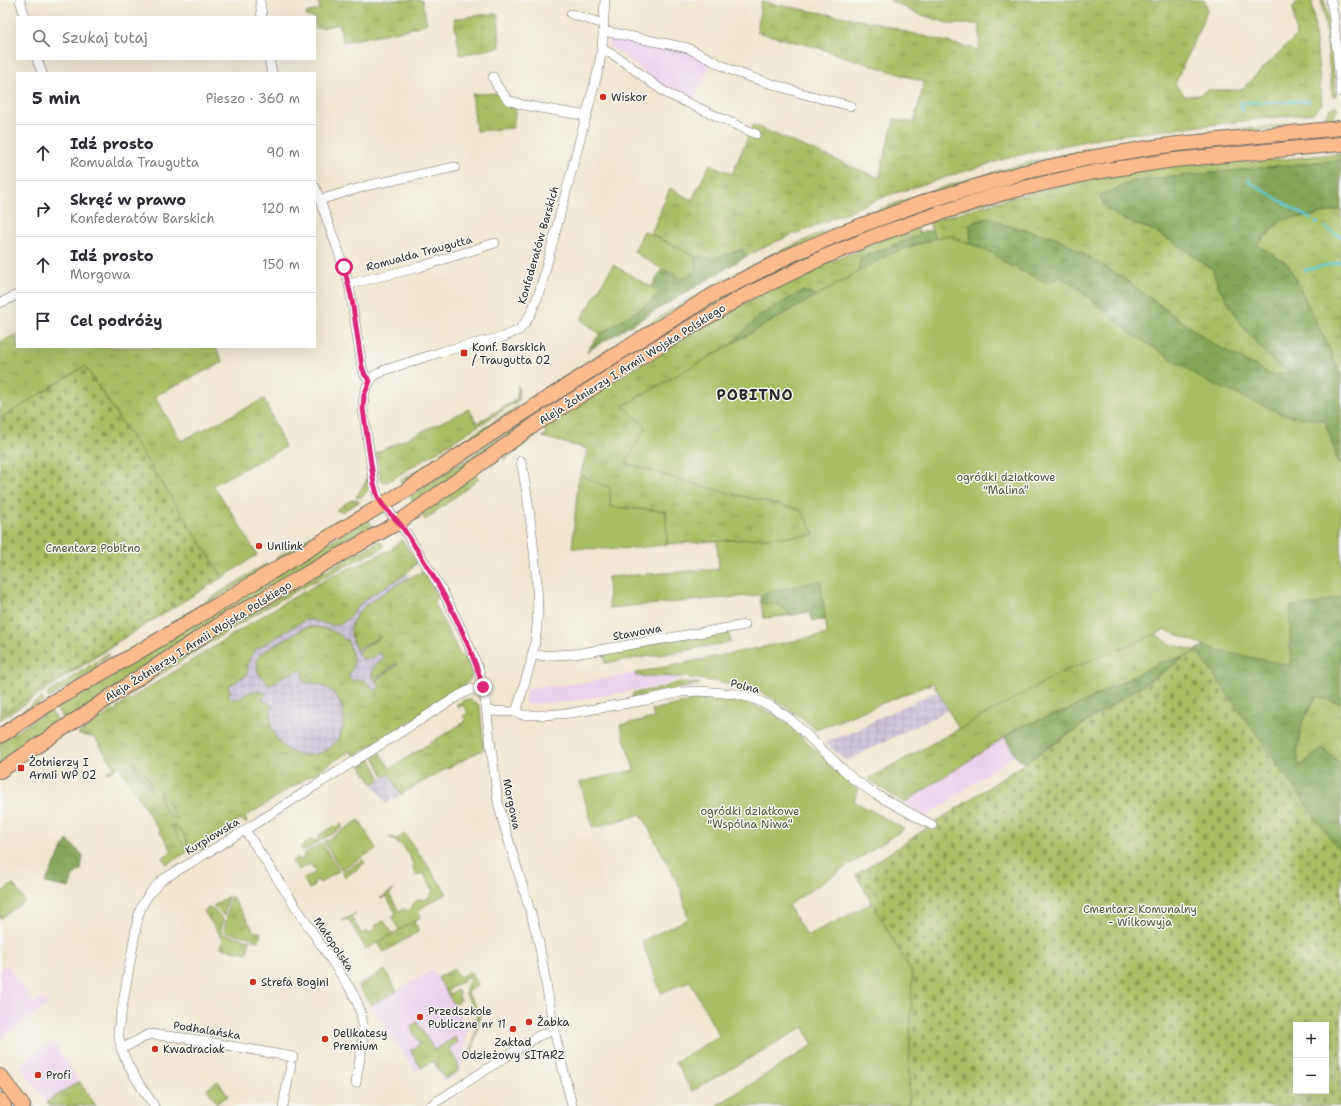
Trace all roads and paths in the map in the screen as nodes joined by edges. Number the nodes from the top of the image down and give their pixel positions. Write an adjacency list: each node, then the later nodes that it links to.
1 (20, 0): 6 (street)
2 (260, 0): 7 (street)
3 (605, 0): 8 (street, Konfederatów Barskich)
4 (1331, 0): 15 (street)
5 (571, 14): 8 (street)
6 (25, 16)
7 (262, 16)
8 (604, 27): 9 (street, Konfederatów Barskich); 16 (street)
9 (602, 49): 17 (street, Konfederatów Barskich); 19 (street)
10 (37, 60): 12 (street)
11 (269, 60): 13 (street)
12 (42, 72)
13 (272, 72)
14 (493, 77): 17 (street)
15 (1341, 92)
16 (851, 106)
17 (587, 116): 28 (street, Konfederatów Barskich)
18 (1341, 128): 30 (main road, Aleja Żołnierzy I Armii Wojska Polskiego)
19 (756, 134)
20 (1341, 144): 31 (main road, Aleja Żołnierzy I Armii Wojska Polskiego)
21 (455, 167): 23 (street)
22 (316, 190): 23 (street)
23 (320, 200): 25 (street)
24 (496, 244): 25 (street, Romualda Traugutta)
25 (349, 284): 28 (street)
26 (16, 295): 27 (street)
27 (0, 303)
28 (370, 381): 30 (street)
29 (521, 461): 33 (street)
30 (383, 504): 31 (street); 37 (main road, Aleja Żołnierzy I Armii Wojska Polskiego)
31 (399, 522): 34 (street, Morgowa); 38 (main road, Aleja Żołnierzy I Armii Wojska Polskiego)
32 (745, 625): 33 (street, Stawowa)
33 (532, 656): 36 (street)
34 (483, 687): 35 (street, Morgowa); 40 (street, Kurpiowska)
35 (487, 711): 36 (street, Polna); 41 (street, Morgowa)
36 (515, 712): 39 (street, Polna)
37 (0, 736)
38 (0, 771)
39 (932, 825)
40 (245, 830): 42 (street, Kurpiowska); 44 (street, Małopolska)
41 (554, 1030): 50 (street); 51 (street, Morgowa)
42 (121, 1049): 48 (street, Kurpiowska); 49 (street, Podhalańska)
43 (0, 1076): 47 (main road)
44 (356, 1083)
45 (0, 1100): 46 (main road)
46 (4, 1106)
47 (23, 1106)
48 (154, 1106)
49 (283, 1106)
50 (430, 1106)
51 (572, 1106)

